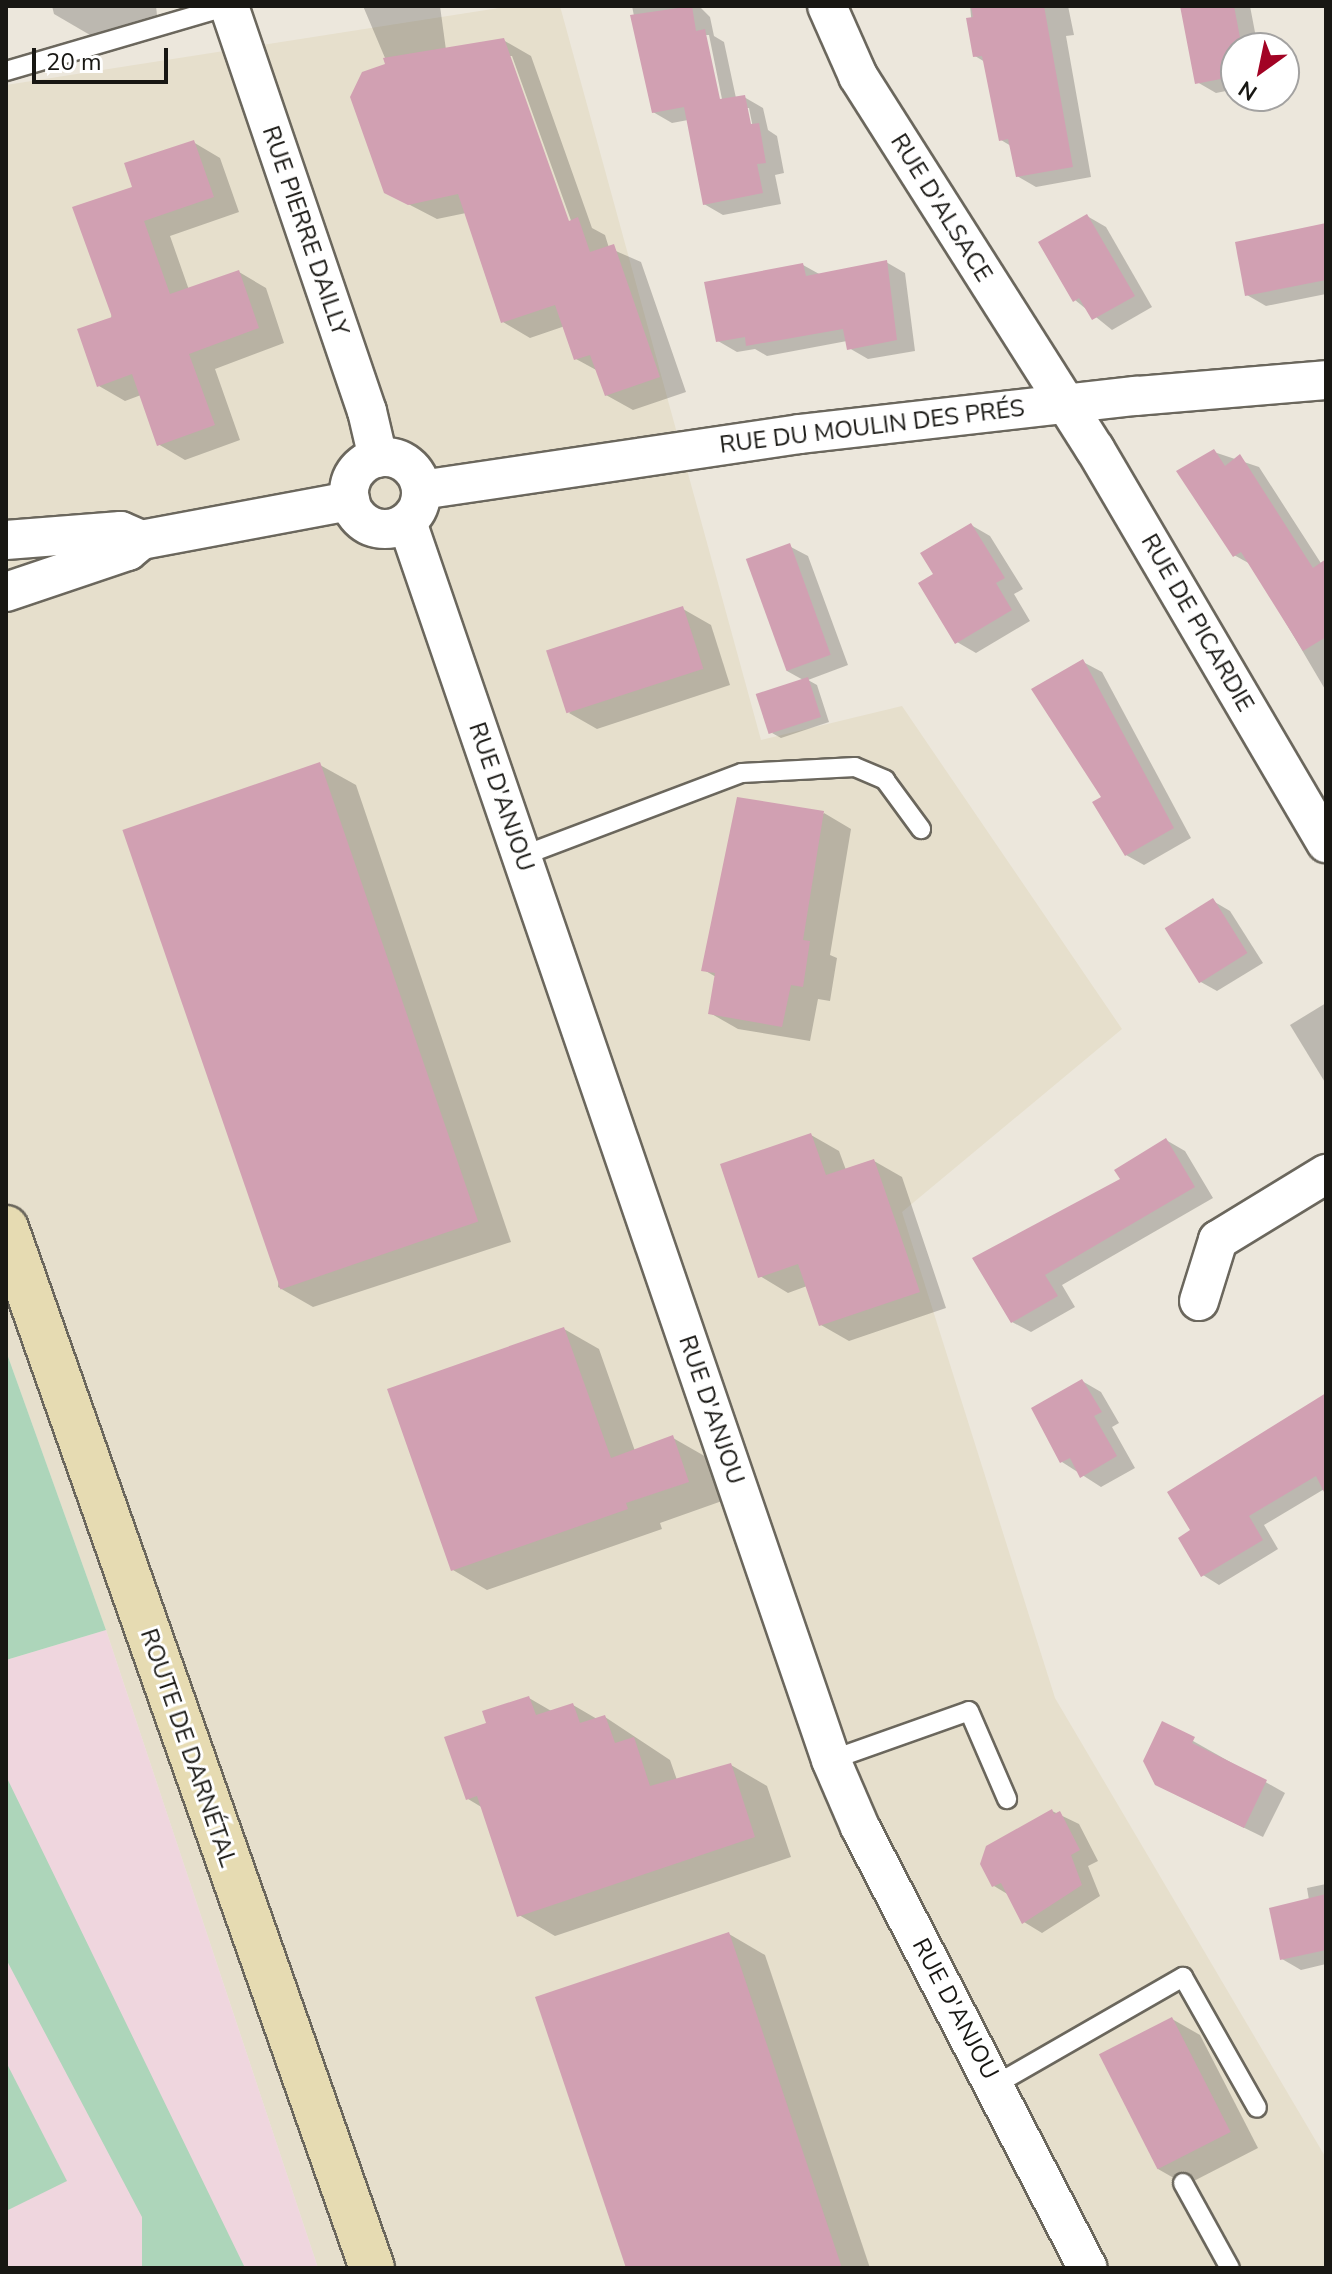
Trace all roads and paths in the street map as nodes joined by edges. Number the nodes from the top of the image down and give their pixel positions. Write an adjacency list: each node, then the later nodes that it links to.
1 (229, 6): 3 (lane); 6 (street, RUE PIERRE DAILLY)
2 (827, 6): 5 (street, RUE D'ALSACE)
3 (6, 71)
4 (1326, 380): 5 (street, RUE DU MOULIN DES PRÉS)
5 (1067, 403): 8 (street, RUE DU MOULIN DES PRÉS); 13 (street, RUE DE PICARDIE)
6 (378, 458): 7 (street); 8 (street)
7 (350, 501): 8 (street); 10 (street)
8 (414, 506): 14 (street, RUE D'ANJOU)
9 (6, 540): 10 (street)
10 (141, 540): 11 (street)
11 (6, 592)
12 (921, 829): 14 (lane)
13 (1326, 843)
14 (522, 856): 18 (street, RUE D'ANJOU)
15 (1326, 1174): 17 (street)
16 (6, 1228): 23 (main road, ROUTE DE DARNÉTAL)
17 (1199, 1301)
18 (831, 1760): 19 (lane); 20 (street, RUE D'ANJOU)
19 (1007, 1799)
20 (995, 2085): 21 (lane); 24 (street, RUE D'ANJOU)
21 (1257, 2108)
22 (1183, 2183): 25 (lane)
23 (372, 2268)
24 (1088, 2268)
25 (1230, 2268)

